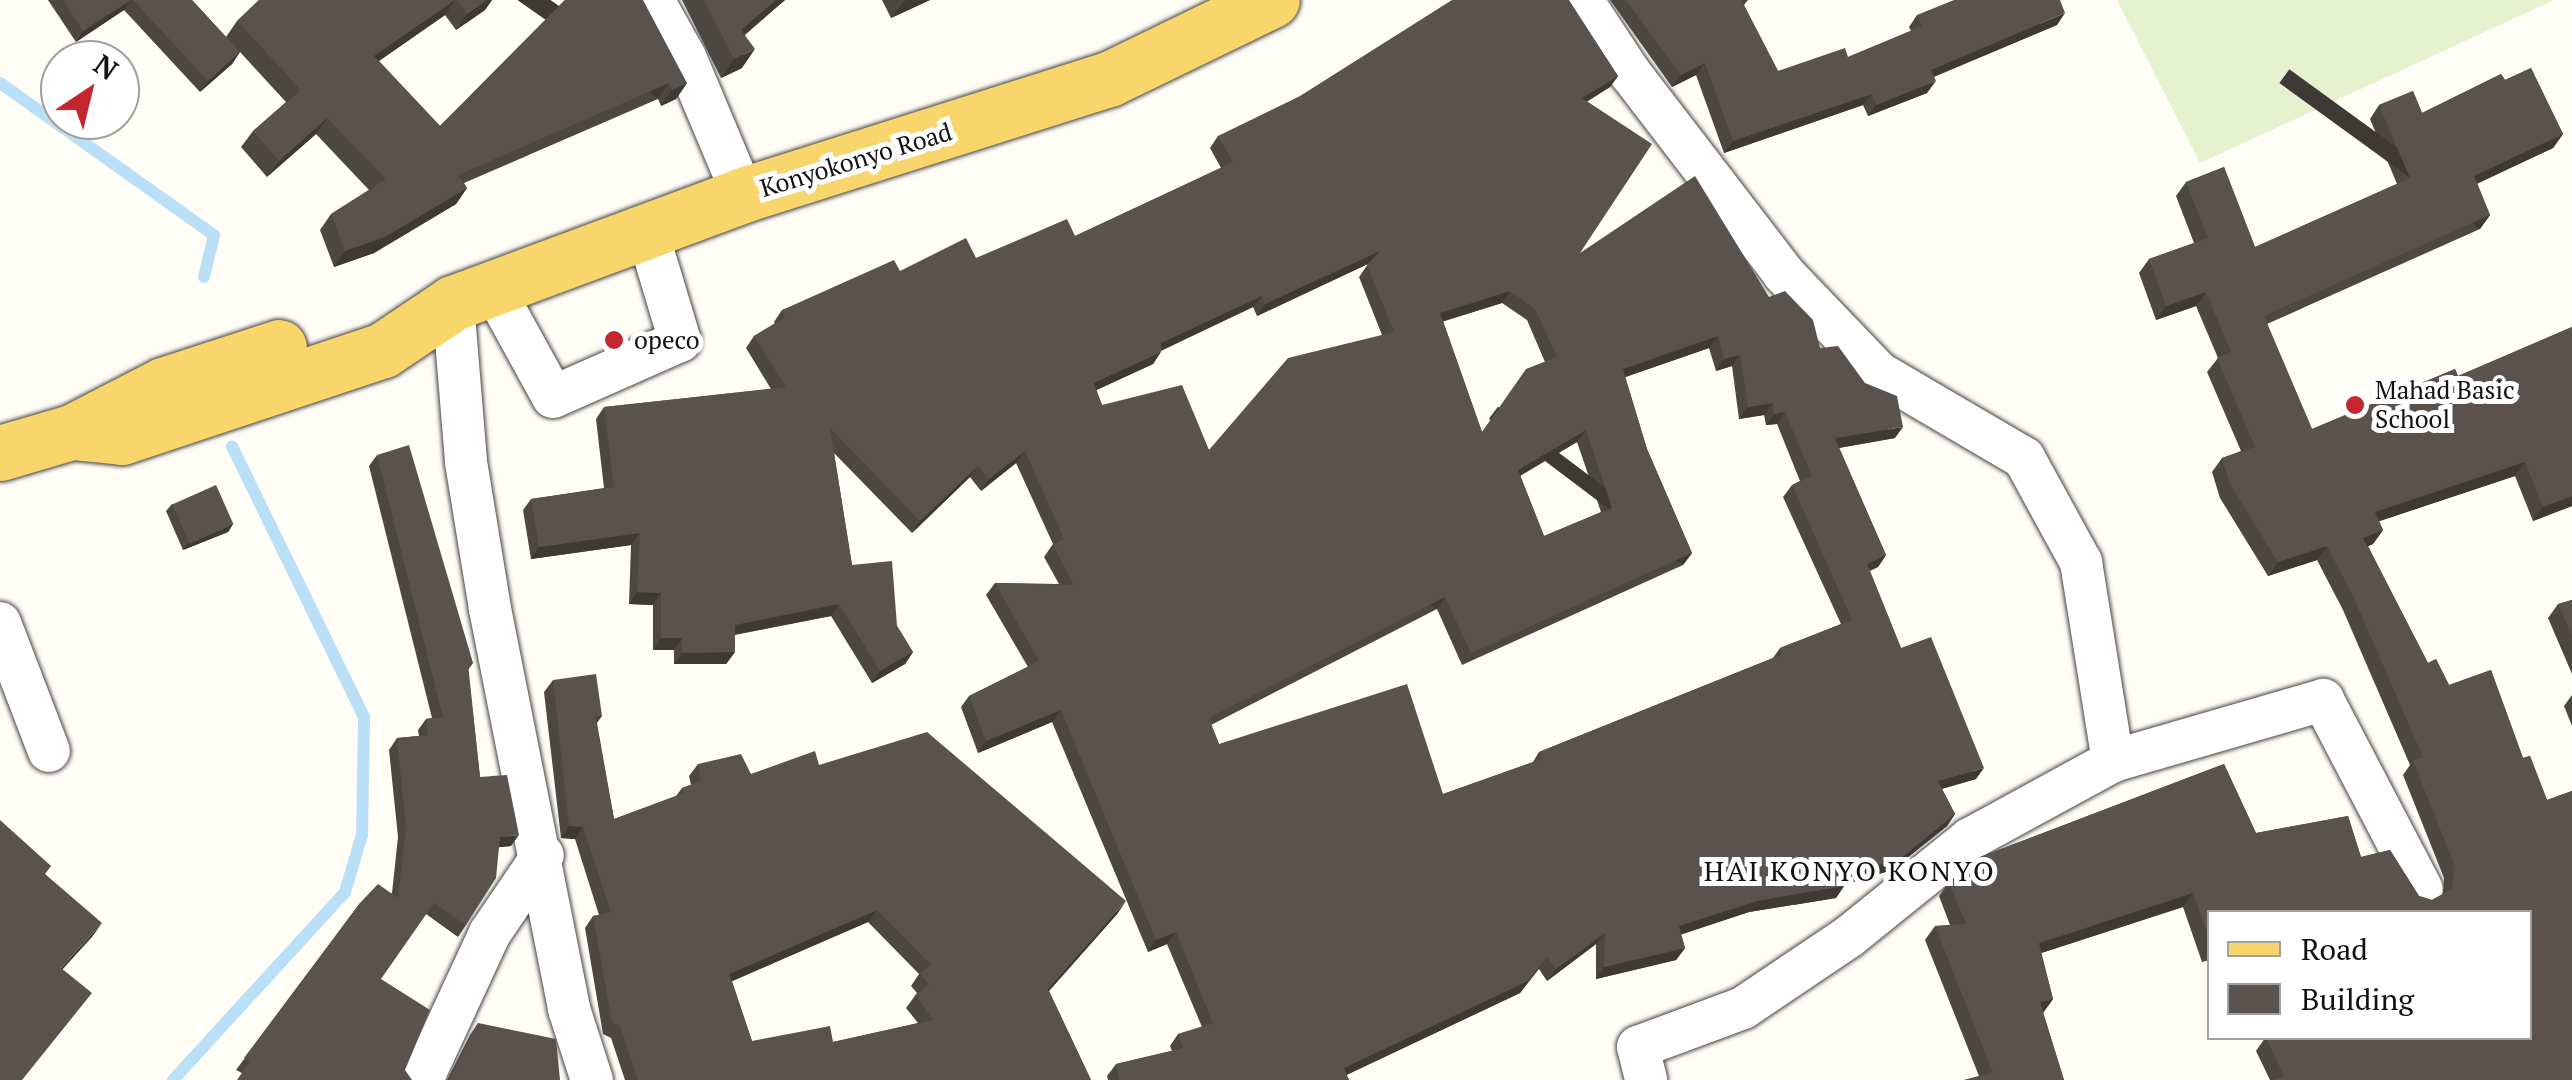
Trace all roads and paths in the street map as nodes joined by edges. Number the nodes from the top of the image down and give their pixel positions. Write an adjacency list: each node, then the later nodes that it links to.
1 (652, 0): 4 (street)
2 (1272, 0): 4 (main road, Konyokonyo Road)
3 (1582, 0): 10 (street)
4 (742, 195): 5 (main road, Konyokonyo Road)
5 (647, 231): 6 (main road, Konyokonyo Road); 6 (street)
6 (461, 300): 7 (main road, Konyokonyo Road); 11 (street)
7 (0, 453)
8 (0, 624): 9 (street)
9 (49, 751)
10 (2112, 761): 12 (street); 15 (street)
11 (543, 855): 13 (street); 14 (street)
12 (2422, 889)
13 (422, 1080)
14 (592, 1080)
15 (1646, 1080)

